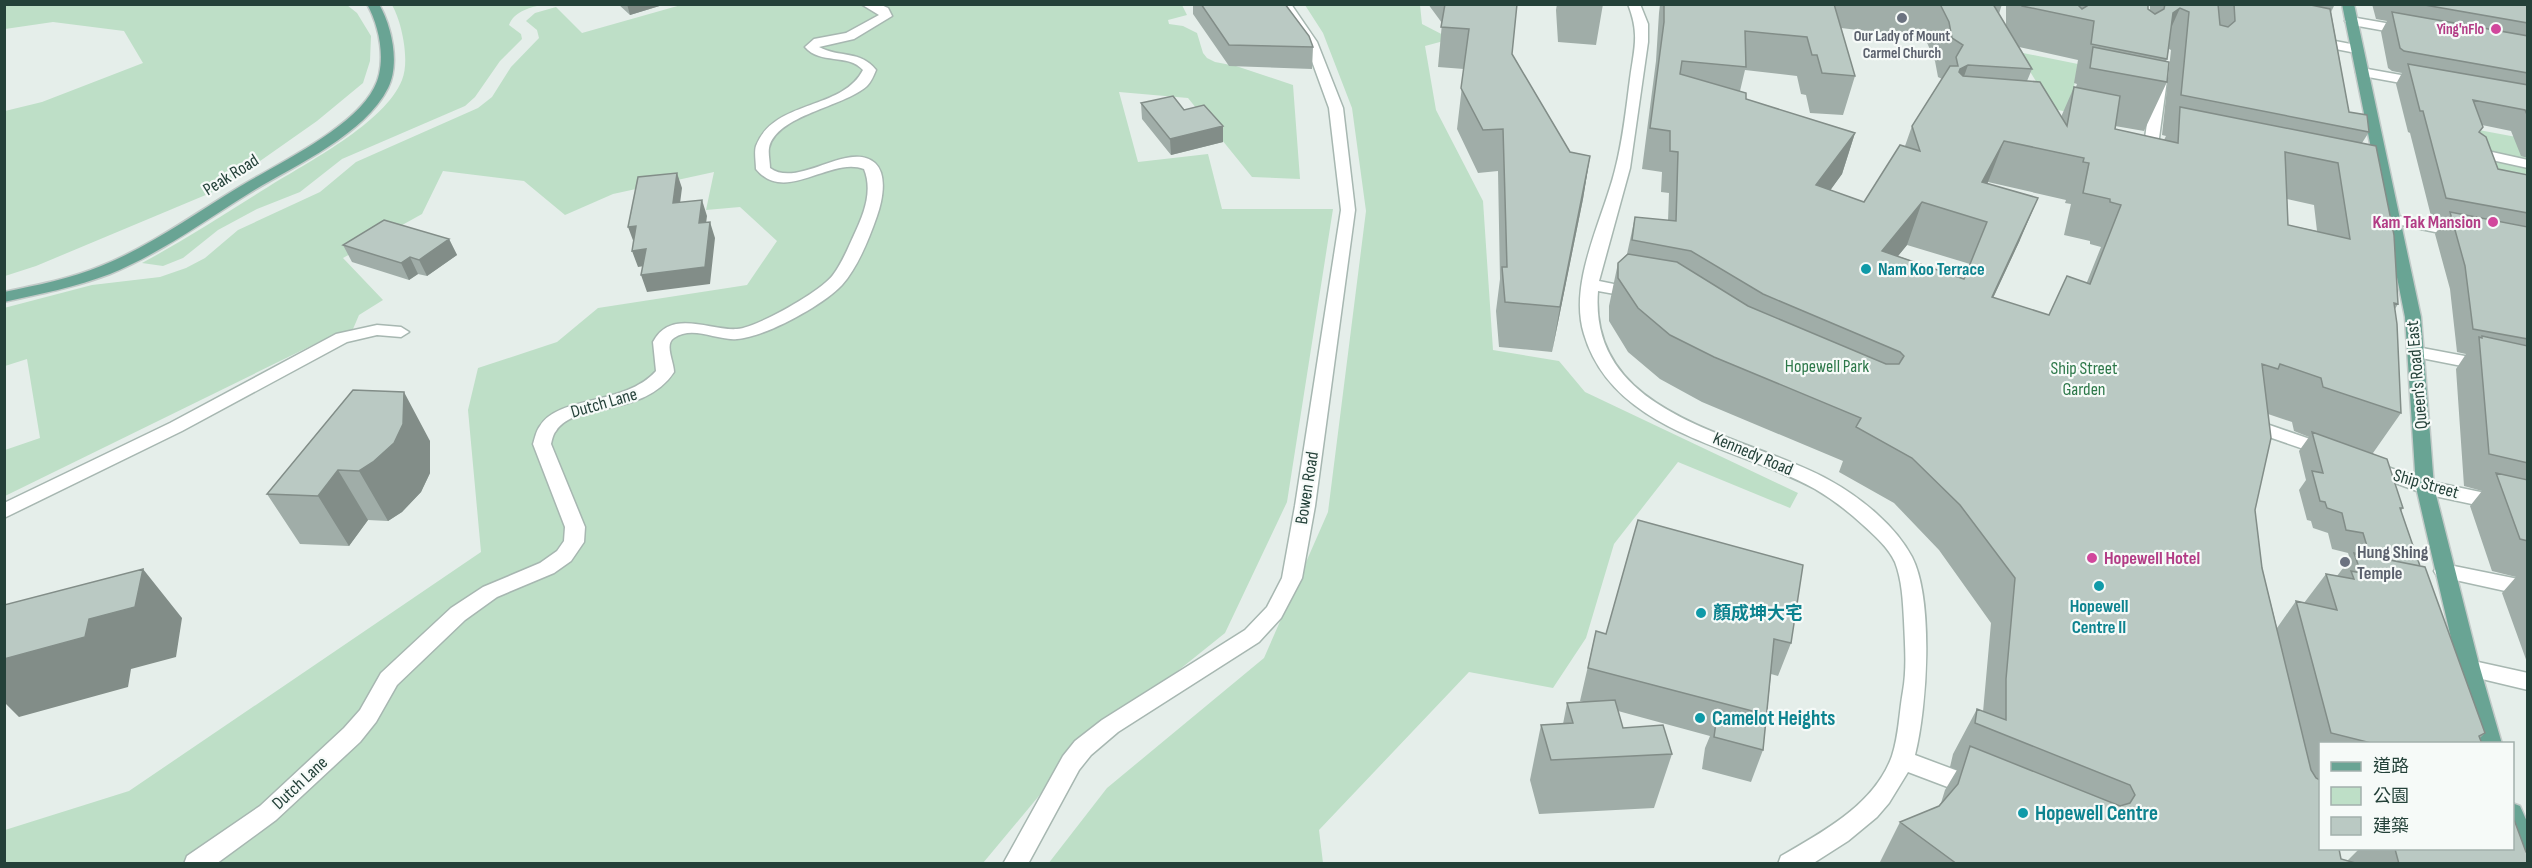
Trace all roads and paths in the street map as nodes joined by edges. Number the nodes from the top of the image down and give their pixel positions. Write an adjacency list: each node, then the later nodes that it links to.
1 (373, 4): 20 (main road, Peak Road)
2 (867, 4): 37 (street, Dutch Lane)
3 (1285, 4): 38 (street, Bowen Road)
4 (1634, 4): 18 (street, Kennedy Road)
5 (2348, 4): 6 (main road, Queen's Road East)
6 (2351, 21): 7 (street); 9 (main road, Queen's Road East)
7 (2419, 33)
8 (2296, 38): 9 (street)
9 (2356, 49): 11 (main road, Queen's Road East)
10 (2162, 63): 13 (street)
11 (2362, 72): 12 (street); 16 (main road, Queen's Road East)
12 (2439, 86)
13 (2166, 141)
14 (2474, 152): 15 (street)
15 (2528, 164)
16 (2392, 219): 17 (street); 22 (main road, Queen's Road East)
17 (2482, 236)
18 (1592, 285): 19 (street); 33 (street, Kennedy Road)
19 (1652, 296)
20 (4, 297)
21 (401, 332): 27 (street)
22 (2417, 352): 23 (street); 25 (main road, Queen's Road East)
23 (2528, 374)
24 (2255, 456): 25 (street, Ship Street)
25 (2425, 487): 26 (street, Ship Street); 28 (main road, Queen's Road East)
26 (2528, 509)
27 (4, 511)
28 (2444, 571): 29 (street); 30 (main road, Queen's Road East)
29 (2528, 589)
30 (2469, 668): 31 (street); 32 (main road, Queen's Road East)
31 (2528, 682)
32 (2491, 742)
33 (1903, 760): 34 (street); 39 (street, Kennedy Road)
34 (1999, 798)
35 (2514, 819): 36 (main road)
36 (2528, 862)
37 (196, 864)
38 (1015, 864)
39 (1790, 864)

